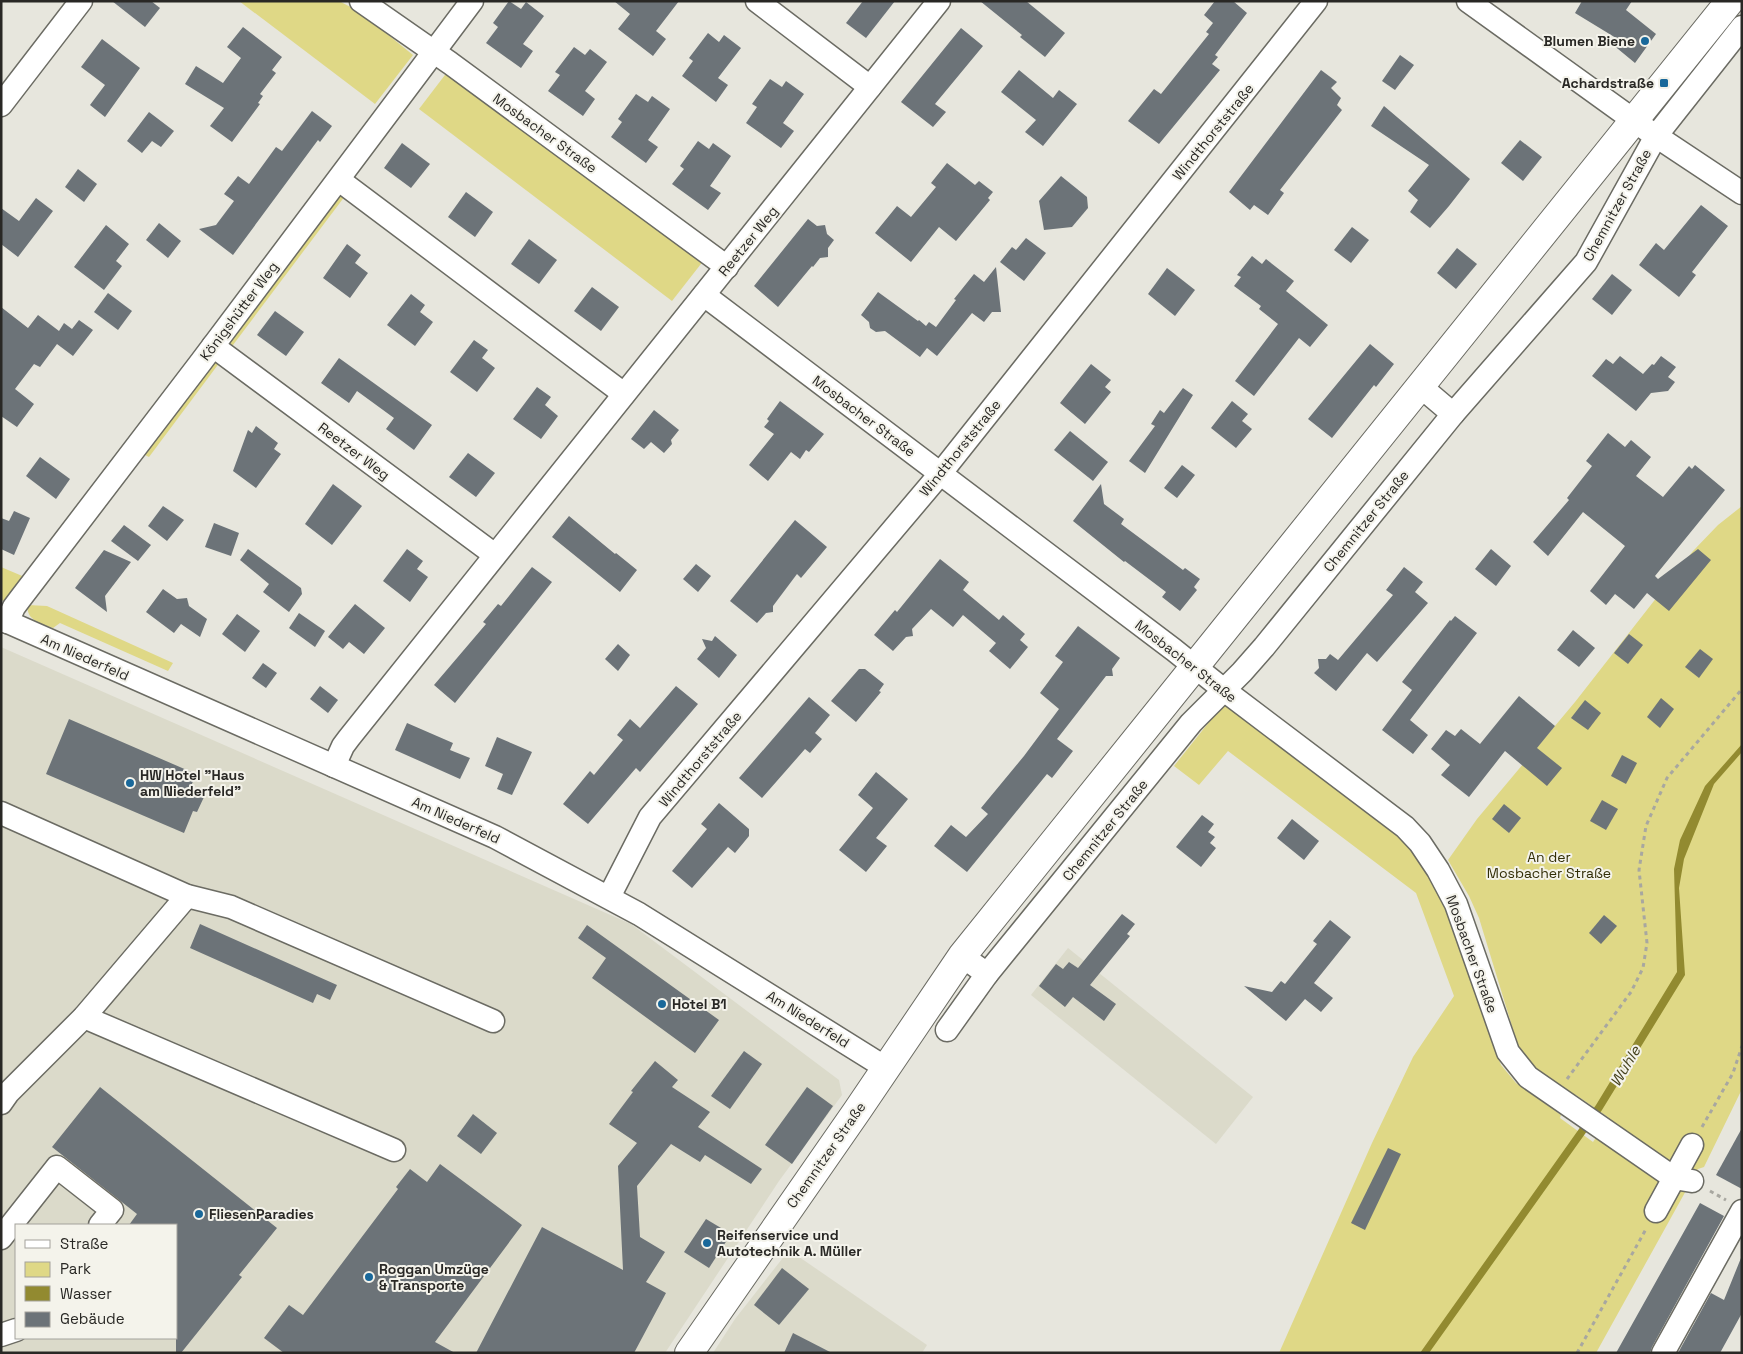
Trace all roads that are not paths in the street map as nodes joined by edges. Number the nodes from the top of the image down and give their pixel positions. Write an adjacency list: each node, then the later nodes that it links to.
1 (80, 1): 12 (street)
2 (361, 1): 10 (street, Mosbacher Straße)
3 (472, 1): 10 (street, Königshütter Weg)
4 (757, 1): 11 (street)
5 (939, 1): 11 (street, Reetzer Weg)
6 (1316, 1): 23 (street, Windthorststraße)
7 (1468, 1): 13 (street)
8 (1730, 1): 13 (main road, Chemnitzer Straße)
9 (1742, 27): 14 (street, Chemnitzer Straße)
10 (434, 53): 15 (street, Königshütter Weg); 17 (street, Mosbacher Straße)
11 (870, 87): 17 (street, Reetzer Weg)
12 (1, 106)
13 (1634, 120): 14 (street); 20 (main road, Chemnitzer Straße)
14 (1656, 136): 16 (street); 22 (street, Chemnitzer Straße)
15 (339, 180): 19 (street, Königshütter Weg); 21 (street)
16 (1742, 193)
17 (727, 267): 18 (street, Reetzer Weg)
18 (704, 295): 21 (street, Reetzer Weg); 23 (street, Mosbacher Straße)
19 (213, 346): 24 (street, Reetzer Weg); 25 (street, Königshütter Weg)
20 (1420, 386): 22 (street); 26 (main road, Chemnitzer Straße)
21 (624, 394): 24 (street, Reetzer Weg)
22 (1454, 414): 27 (street, Chemnitzer Straße)
23 (940, 474): 26 (street, Mosbacher Straße); 31 (street, Windthorststraße)
24 (495, 555): 28 (street, Reetzer Weg)
25 (4, 621): 28 (street, Am Niederfeld)
26 (1195, 666): 27 (street, Mosbacher Straße); 32 (main road, Chemnitzer Straße)
27 (1224, 690): 33 (street, Chemnitzer Straße); 41 (street, Mosbacher Straße)
28 (334, 766): 31 (street, Am Niederfeld)
29 (1, 813): 30 (street)
30 (187, 896): 34 (street); 35 (street)
31 (609, 897): 37 (street, Am Niederfeld)
32 (962, 956): 33 (street); 37 (main road, Chemnitzer Straße)
33 (987, 974): 36 (street, Chemnitzer Straße)
34 (84, 1018): 38 (street); 40 (street)
35 (493, 1021)
36 (947, 1030)
37 (886, 1068): 48 (main road, Chemnitzer Straße)
38 (3, 1096)
39 (1692, 1145): 41 (street)
40 (394, 1150)
41 (1683, 1180): 42 (street)
42 (1656, 1211)
43 (1742, 1211): 49 (street)
44 (101, 1224): 45 (street)
45 (1, 1238)
46 (15, 1330): 47 (street)
47 (1, 1335)
48 (689, 1353)
49 (1663, 1353)

